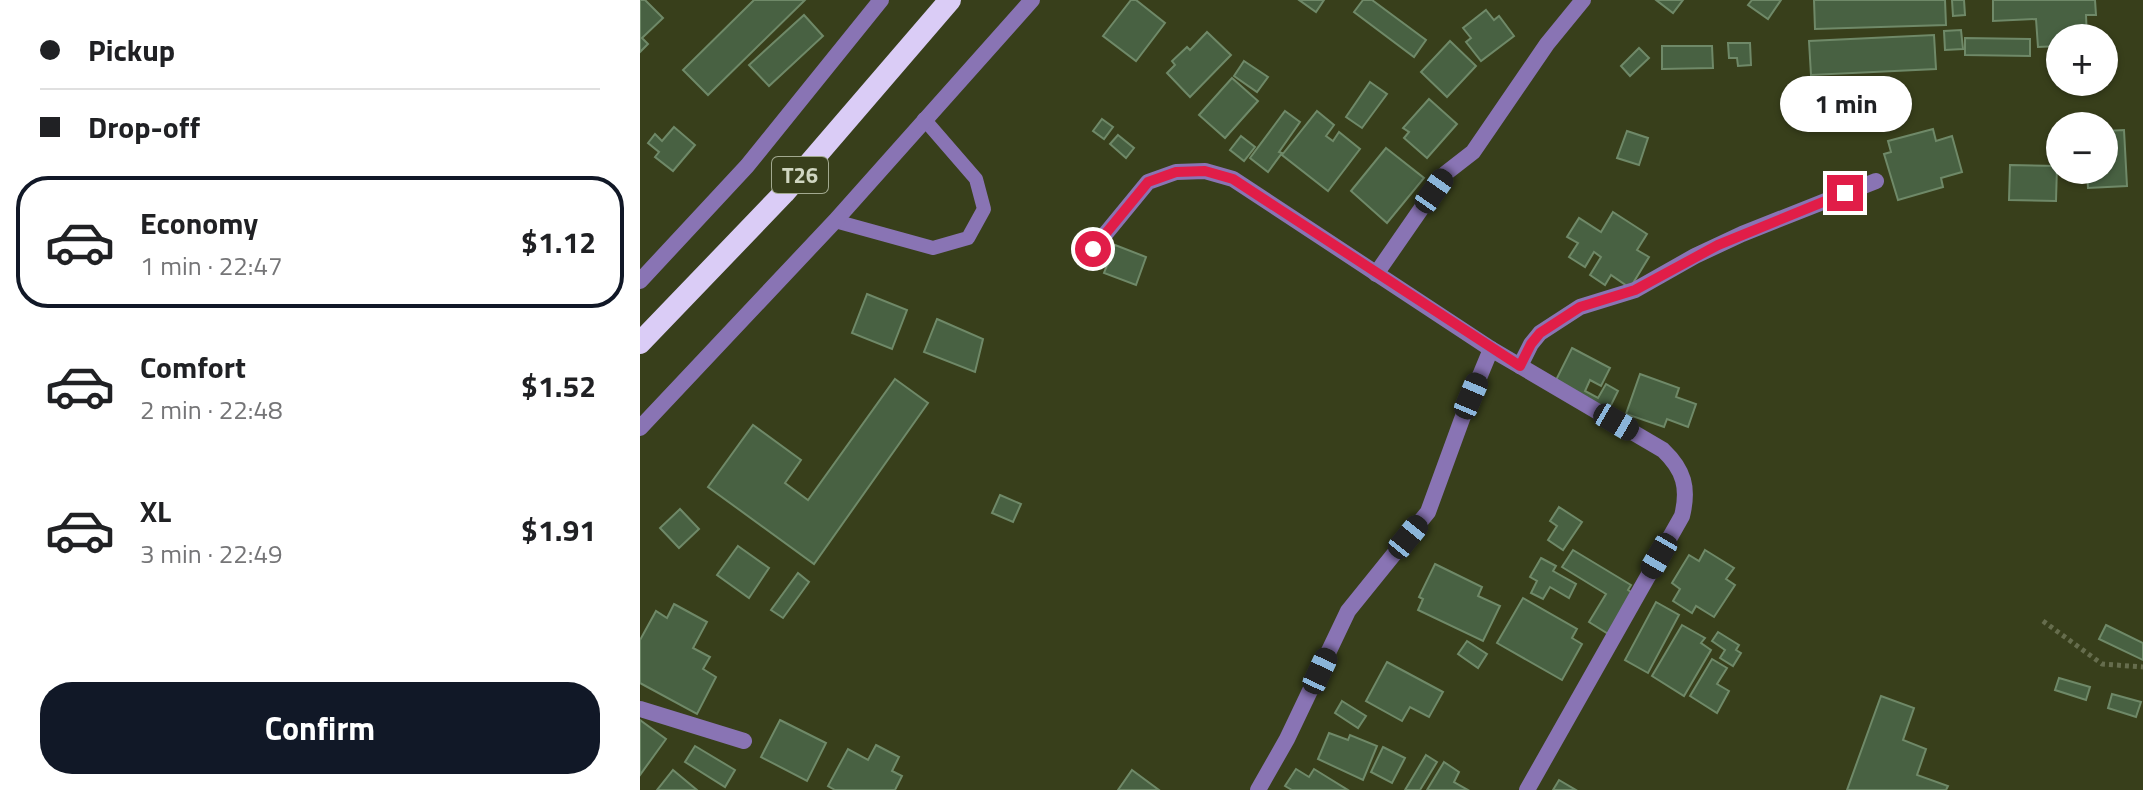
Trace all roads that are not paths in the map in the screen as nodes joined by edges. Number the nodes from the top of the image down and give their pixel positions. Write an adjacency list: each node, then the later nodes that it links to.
1 (881, 0): 10 (street)
2 (950, 0): 11 (highway, T26)
3 (1032, 0): 5 (street)
4 (1583, 0): 9 (street)
5 (924, 119): 7 (street); 7 (lane)
6 (1876, 181): 13 (street)
7 (835, 221): 14 (street)
8 (1093, 249): 9 (street)
9 (1376, 274): 12 (street)
10 (640, 281)
11 (640, 343)
12 (1491, 349): 13 (street); 17 (street)
13 (1520, 366): 18 (street)
14 (640, 428)
15 (640, 709): 16 (street)
16 (744, 741)
17 (1258, 790)
18 (1527, 790)

